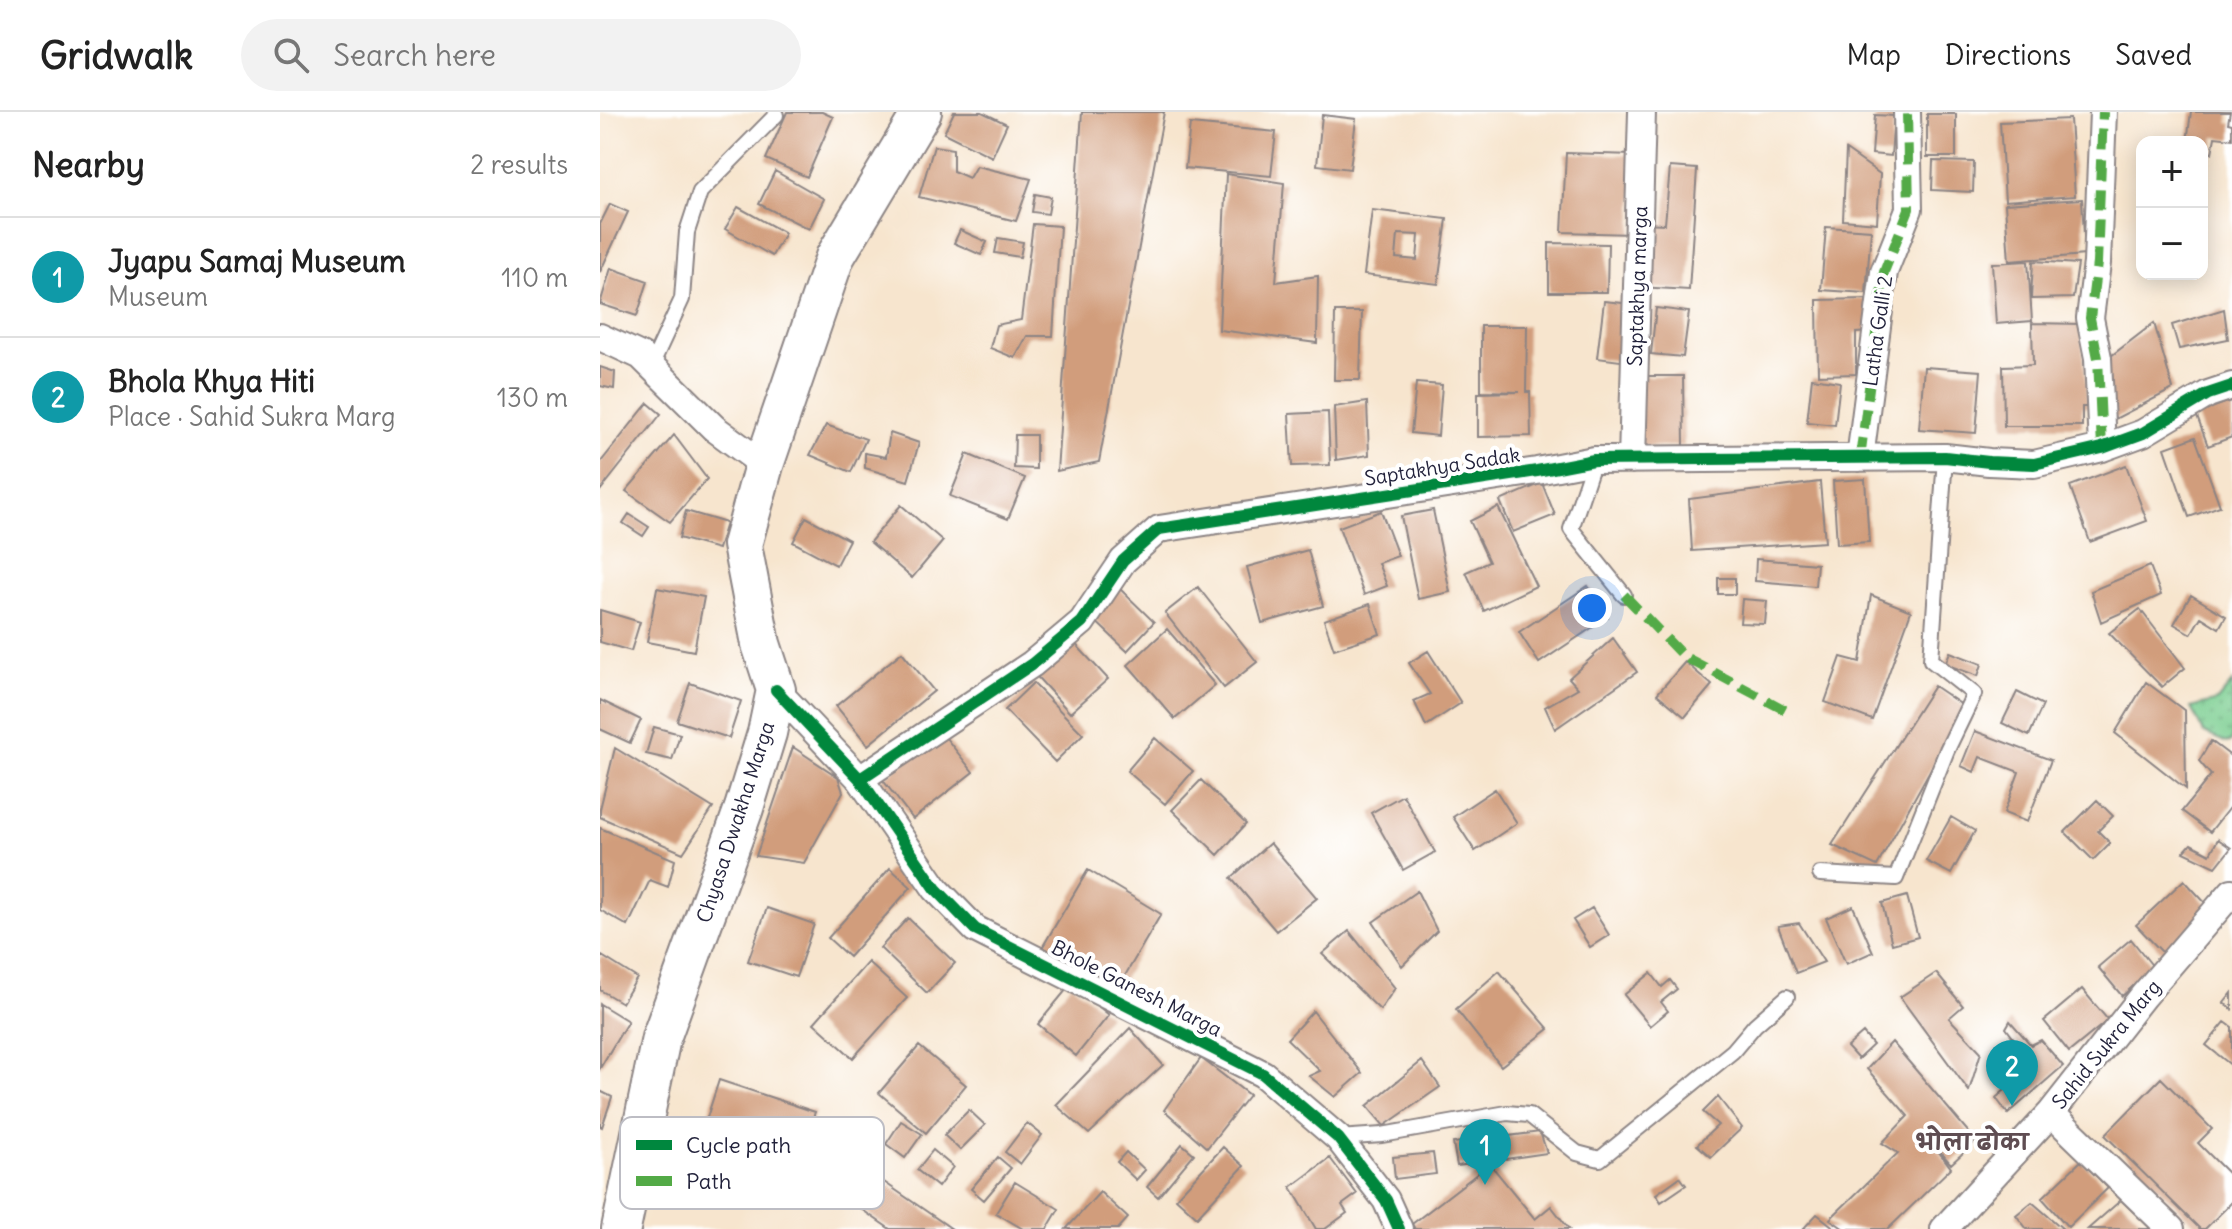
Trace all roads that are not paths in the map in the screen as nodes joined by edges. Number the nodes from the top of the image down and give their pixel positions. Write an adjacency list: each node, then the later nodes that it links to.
1 (922, 112): 14 (main road, Chyasa Dwakha Marga)
2 (1642, 112): 13 (street, Saptakhya marga)
3 (1907, 112): 11 (street, Latha Galli 2)
4 (2103, 112): 9 (street)
5 (776, 115): 7 (lane)
6 (600, 337): 7 (street)
7 (651, 366): 14 (street)
8 (2232, 386): 9 (street, Saptakhya Sadak)
9 (2102, 448): 10 (street, Saptakhya Sadak)
10 (1945, 457): 11 (street, Saptakhya Sadak); 18 (lane)
11 (1860, 458): 13 (street, Saptakhya Sadak)
12 (1594, 460): 13 (street, Saptakhya Sadak); 15 (lane); 17 (street, Saptakhya Sadak)
13 (1632, 460)
14 (764, 465): 16 (main road, Chyasa Dwakha Marga)
15 (1624, 595)
16 (776, 690): 17 (street); 22 (main road, Chyasa Dwakha Marga)
17 (860, 779): 23 (street, Bhole Ganesh Marga)
18 (1820, 874)
19 (2232, 892): 21 (street, Sahid Sukra Marg)
20 (1787, 997): 23 (lane)
21 (2051, 1113): 27 (street, Sahid Sukra Marg); 28 (street)
22 (644, 1117)
23 (1338, 1138): 26 (street, Bhole Ganesh Marga)
24 (625, 1209): 25 (main road, Chyasa Dwakha Marga)
25 (621, 1229)
26 (1399, 1229)
27 (1944, 1229)
28 (2171, 1229)

